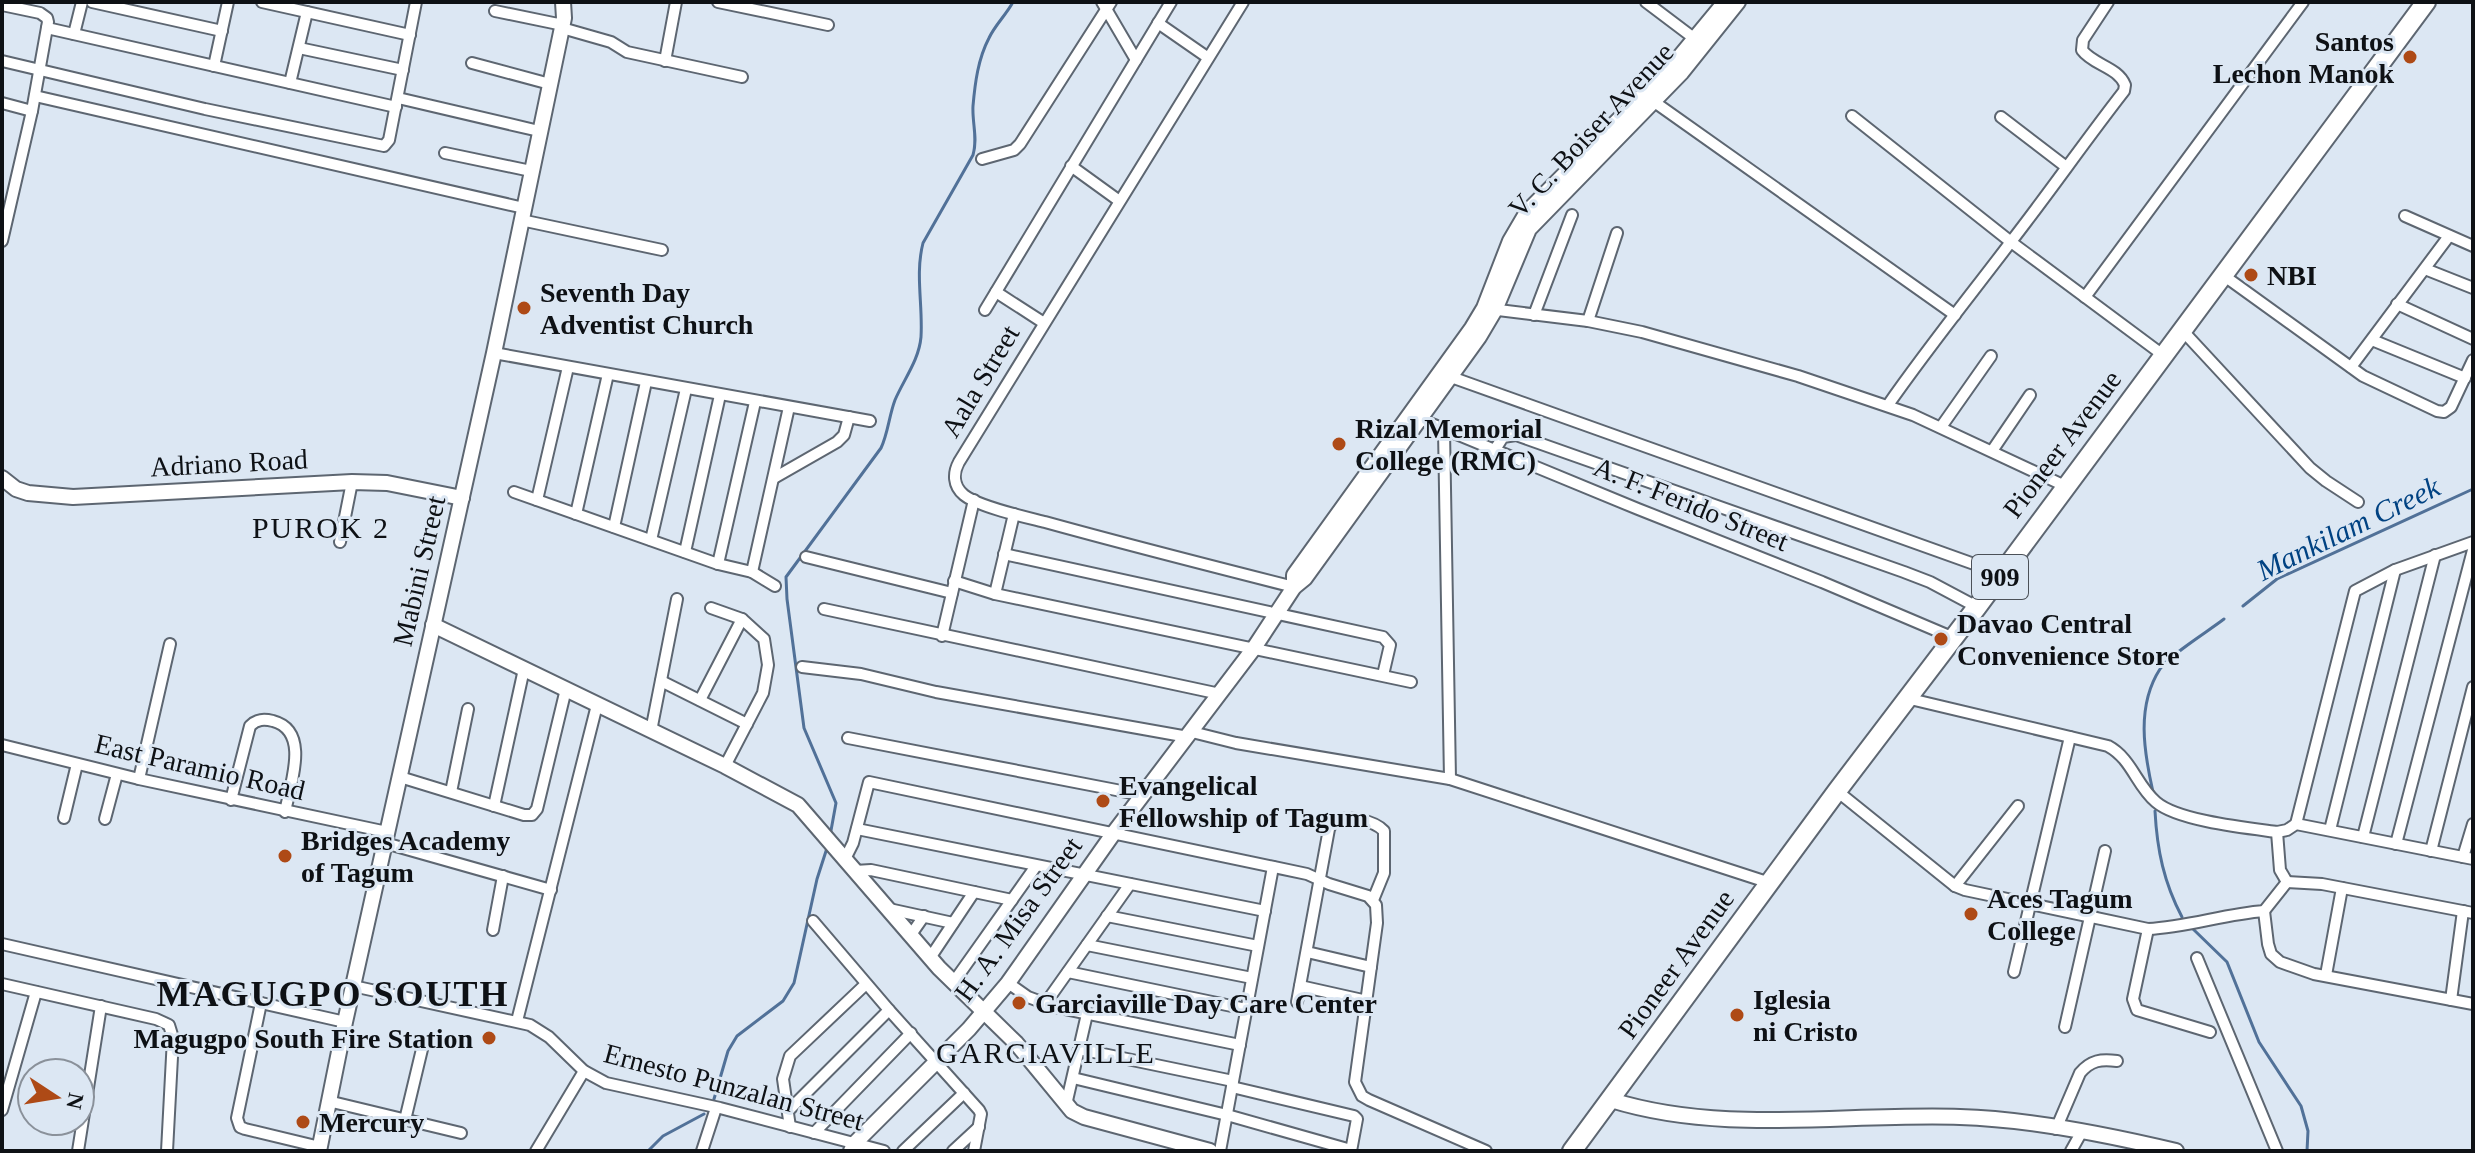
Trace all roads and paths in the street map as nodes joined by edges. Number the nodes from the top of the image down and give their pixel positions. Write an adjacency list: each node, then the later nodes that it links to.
1 (82, 2): 29 (street)
2 (92, 2): 28 (street)
3 (228, 2): 28 (street)
4 (262, 2): 22 (street)
5 (416, 2): 30 (street)
6 (563, 2): 26 (street, Mabini Street)
7 (676, 2): 36 (street)
8 (718, 2): 25 (street)
9 (1171, 2): 24 (street)
10 (1243, 2): 33 (street, Aala Street)
11 (1646, 2): 31 (street)
12 (1725, 2): 31 (street, V. C. Boiser Avenue)
13 (1738, 2): 31 (street, V. C. Boiser Avenue)
14 (2097, 2): 23 (street)
15 (2108, 2): 23 (street)
16 (2303, 2): 72 (street)
17 (2426, 2): 69 (highway, Pioneer Avenue / 909)
18 (1106, 4): 34 (street); 53 (street)
19 (2, 5): 20 (street)
20 (41, 8): 27 (street)
21 (495, 11): 26 (street)
22 (307, 12): 30 (street); 32 (street)
23 (2099, 14): 55 (street)
24 (1158, 23): 33 (street); 34 (street)
25 (828, 25)
26 (562, 26): 36 (street); 43 (street, Mabini Street)
27 (47, 28): 29 (street); 39 (street)
28 (222, 31): 38 (street)
29 (74, 34): 38 (street)
30 (410, 35): 40 (street)
31 (1700, 43): 45 (street, V. C. Boiser Avenue); 57 (street, V. C. Boiser Avenue)
32 (299, 48): 40 (street); 42 (street)
33 (1207, 57): 58 (street, Aala Street)
34 (1136, 60): 54 (street)
35 (2, 61): 39 (street)
36 (665, 61): 41 (street)
37 (472, 63): 43 (street)
38 (214, 66): 42 (street)
39 (40, 70): 44 (street); 46 (street)
40 (403, 70): 46 (street)
41 (742, 77)
42 (290, 83): 46 (street)
43 (550, 84): 51 (street, Mabini Street)
44 (35, 96): 48 (street); 59 (street)
45 (1653, 101): 57 (street, V. C. Boiser Avenue); 77 (street)
46 (397, 102): 51 (street)
47 (2, 103): 48 (street)
48 (32, 111): 64 (street)
49 (1852, 116): 65 (street)
50 (2001, 117): 55 (street)
51 (539, 131): 56 (street, Mabini Street)
52 (445, 153): 56 (street)
53 (982, 159)
54 (1071, 166): 58 (street); 71 (street)
55 (2065, 166): 65 (street)
56 (531, 171): 59 (street, Mabini Street)
57 (1575, 173): 74 (street, V. C. Boiser Avenue)
58 (1118, 200): 79 (street, Aala Street)
59 (522, 214): 67 (street); 83 (street, Mabini Street)
60 (1572, 215): 76 (street)
61 (2405, 216): 63 (street)
62 (1617, 233): 78 (street)
63 (2449, 236): 66 (street); 68 (street)
64 (2, 241)
65 (2011, 242): 72 (street); 77 (street)
66 (2473, 246)
67 (662, 250)
68 (2425, 269): 70 (street); 73 (street)
69 (2223, 275): 80 (highway, Pioneer Avenue / 909); 88 (street)
70 (2473, 288)
71 (996, 292): 75 (street); 79 (street)
72 (2085, 297): 84 (street)
73 (2397, 304): 81 (street); 82 (street)
74 (1490, 309): 76 (street); 90 (street, V. C. Boiser Avenue); 100 (street, V. C. Boiser Avenue)
75 (985, 310)
76 (1534, 315): 78 (street)
77 (1955, 315): 97 (street)
78 (1588, 321): 97 (street)
79 (1044, 323): 113 (street, Aala Street)
80 (2182, 330): 84 (highway, Pioneer Avenue / 909); 114 (street)
81 (2473, 339)
82 (2372, 340): 88 (street); 91 (street)
83 (494, 353): 87 (street); 111 (street, Mabini Street)
84 (2163, 355): 109 (highway, Pioneer Avenue / 909)
85 (1991, 356): 102 (street)
86 (2473, 360): 91 (street)
87 (568, 367): 89 (street); 112 (street)
88 (2351, 367): 91 (street)
89 (608, 374): 92 (street); 115 (street)
90 (1451, 377): 100 (street, V. C. Boiser Avenue); 129 (street)
91 (2465, 378)
92 (646, 382): 93 (street); 117 (street)
93 (686, 389): 94 (street); 118 (street)
94 (720, 395): 96 (street); 122 (street)
95 (2030, 395): 105 (street)
96 (755, 402): 98 (street); 126 (street)
97 (1888, 405): 102 (street)
98 (789, 407): 99 (street); 107 (street)
99 (849, 417): 101 (street); 107 (street)
100 (1415, 417): 103 (street, A. F. Ferido Street); 130 (street, V. C. Boiser Avenue)
101 (870, 421)
102 (1941, 427): 105 (street)
103 (1444, 430): 104 (street, A. F. Ferido Street); 169 (street)
104 (1494, 451): 136 (street); 143 (street, A. F. Ferido Street)
105 (1992, 451): 109 (street)
106 (2, 478): 108 (street, Adriano Road)
107 (774, 478): 128 (street)
108 (352, 482): 111 (street, Adriano Road); 119 (street)
109 (2065, 486): 129 (highway, Pioneer Avenue / 909)
110 (514, 492): 112 (street)
111 (462, 498): 141 (street, Mabini Street)
112 (537, 500): 115 (street)
113 (974, 500): 116 (street); 131 (street)
114 (2358, 502)
115 (576, 514): 117 (street)
116 (1014, 514): 123 (street); 130 (street)
117 (614, 527): 118 (street)
118 (651, 540): 122 (street)
119 (340, 542)
120 (2473, 542): 124 (street)
121 (2473, 550): 187 (street)
122 (685, 552): 126 (street)
123 (1004, 554): 134 (street); 139 (street)
124 (2435, 555): 127 (street); 185 (street)
125 (806, 557): 133 (street)
126 (718, 564): 128 (street)
127 (2395, 570): 179 (street); 182 (street)
128 (752, 572): 132 (street)
129 (2002, 574): 136 (highway, Pioneer Avenue / 909)
130 (1298, 580): 139 (street, H. A. Misa Street)
131 (954, 581): 133 (street); 134 (street)
132 (775, 586)
133 (952, 593): 142 (street)
134 (995, 594): 145 (street)
135 (677, 599): 149 (street)
136 (1977, 607): 143 (highway, Pioneer Avenue / 909)
137 (711, 608): 140 (street)
138 (824, 609): 142 (street)
139 (1276, 614): 145 (street, H. A. Misa Street); 148 (street)
140 (742, 619): 155 (street); 158 (street)
141 (433, 625): 147 (street); 167 (street, Mabini Street)
142 (942, 636): 153 (street)
143 (1954, 638): 154 (highway, Pioneer Avenue / 909)
144 (170, 644): 168 (street)
145 (1254, 648): 148 (street); 153 (street, H. A. Misa Street)
146 (802, 667): 160 (street)
147 (524, 669): 152 (street); 174 (street)
148 (1383, 675): 150 (street)
149 (661, 681): 155 (street); 159 (street)
150 (1411, 682)
151 (2473, 687): 189 (street)
152 (566, 689): 156 (street); 174 (street)
153 (1220, 694): 160 (street, H. A. Misa Street)
154 (1906, 698): 161 (street); 170 (highway, Pioneer Avenue / 909)
155 (700, 700): 158 (street)
156 (597, 705): 159 (street); 203 (street)
157 (468, 709): 171 (street)
158 (747, 724): 165 (street)
159 (651, 731): 165 (street)
160 (1190, 735): 169 (street); 172 (street, H. A. Misa Street)
161 (2070, 737): 183 (street); 207 (street)
162 (848, 738): 172 (street)
163 (2, 745): 164 (street, East Paramio Road)
164 (77, 764): 166 (street, East Paramio Road); 177 (street)
165 (725, 766): 191 (street)
166 (117, 774): 168 (street, East Paramio Road); 178 (street)
167 (400, 777): 171 (street); 186 (street, Mabini Street)
168 (139, 779): 173 (street, East Paramio Road)
169 (1450, 779): 199 (street)
170 (1837, 791): 199 (highway, Pioneer Avenue / 909); 201 (street)
171 (451, 792): 174 (street)
172 (1142, 795): 184 (street, H. A. Misa Street)
173 (231, 800): 176 (street, East Paramio Road); 176 (street)
174 (494, 806)
175 (2018, 806): 201 (street)
176 (285, 812): 186 (street, East Paramio Road)
177 (64, 818)
178 (105, 819)
179 (2296, 824): 182 (street); 183 (street)
180 (2473, 824): 190 (street)
181 (857, 829): 184 (street); 191 (street); 192 (street)
182 (2330, 830): 185 (street)
183 (2277, 832): 198 (street)
184 (1113, 834): 193 (street); 195 (street, H. A. Misa Street)
185 (2363, 837): 187 (street)
186 (386, 838): 196 (street, East Paramio Road); 235 (street, Mabini Street)
187 (2396, 844): 189 (street)
188 (2105, 851): 214 (street)
189 (2431, 851): 190 (street)
190 (2468, 858)
191 (845, 859): 194 (street)
192 (1036, 866): 195 (street); 205 (street)
193 (1273, 867): 197 (street); 209 (street)
194 (855, 871): 204 (street); 208 (street)
195 (1084, 875): 200 (street); 232 (street, H. A. Misa Street)
196 (503, 876): 203 (street, East Paramio Road); 218 (street)
197 (1320, 879): 206 (street); 206 (street); 223 (street)
198 (2287, 882): 202 (street); 210 (street)
199 (1770, 883): 263 (highway, Pioneer Avenue / 909)
200 (1130, 884): 209 (street); 213 (street)
201 (1955, 886): 207 (street)
202 (2342, 888): 211 (street); 229 (street)
203 (551, 890): 249 (street)
204 (974, 892): 205 (street); 216 (street)
205 (1012, 900): 231 (street)
206 (1373, 900): 226 (street)
207 (2031, 903): 214 (street); 228 (street)
208 (888, 909): 212 (street); 219 (street)
209 (1265, 911): 222 (street)
210 (2264, 911): 217 (street); 229 (street)
211 (2468, 912): 238 (street)
212 (924, 916): 216 (street); 219 (street)
213 (1107, 916): 221 (street); 222 (street)
214 (2091, 916): 217 (street); 251 (street)
215 (813, 921): 234 (street)
216 (953, 923): 224 (street)
217 (2148, 929): 252 (street)
218 (493, 930)
219 (910, 936): 224 (street)
220 (2, 944): 241 (street)
221 (1087, 945): 227 (street); 230 (street)
222 (1258, 946): 230 (street)
223 (1307, 952): 226 (street); 236 (street)
224 (930, 958): 231 (street)
225 (2197, 958): 294 (street)
226 (1371, 967): 239 (street)
227 (1068, 972): 242 (street); 245 (street)
228 (2014, 972)
229 (2326, 975): 238 (street)
230 (1252, 978): 245 (street)
231 (953, 983): 247 (street)
232 (1008, 983): 242 (street); 247 (street, H. A. Misa Street)
233 (2, 984): 237 (street)
234 (866, 984): 246 (street); 268 (street)
235 (353, 986): 249 (street, Ernesto Punzalan Street); 250 (street, Mabini Street)
236 (1300, 986): 239 (street); 240 (street)
237 (36, 992): 244 (street); 267 (street)
238 (2451, 1000): 243 (street)
239 (1367, 1001): 290 (street)
240 (1297, 1002)
241 (261, 1003): 250 (street); 278 (street)
242 (1045, 1004): 248 (street)
243 (2473, 1004)
244 (101, 1006): 280 (street); 281 (street)
245 (1246, 1009): 255 (street)
246 (889, 1010): 253 (street); 268 (street)
247 (984, 1013): 258 (street, H. A. Misa Street); 265 (street)
248 (1087, 1014): 255 (street); 256 (street)
249 (517, 1021): 259 (street, Ernesto Punzalan Street)
250 (345, 1022): 264 (street, Mabini Street)
251 (2065, 1027)
252 (2210, 1032)
253 (911, 1033): 258 (street); 275 (street)
254 (423, 1045): 270 (street)
255 (1240, 1045): 261 (street)
256 (1079, 1049): 260 (street); 261 (street)
257 (2117, 1061): 273 (street)
258 (936, 1062): 262 (street); 277 (street, H. A. Misa Street)
259 (584, 1071): 266 (street, Ernesto Punzalan Street); 282 (street)
260 (1073, 1078): 265 (street); 269 (street)
261 (1232, 1084): 269 (street); 279 (street)
262 (964, 1093): 272 (street); 285 (street)
263 (1611, 1100): 273 (street); 291 (highway, Pioneer Avenue / 909)
264 (328, 1101): 270 (street); 278 (street, Mabini Street)
265 (1066, 1105): 288 (street)
266 (716, 1108): 271 (street, Ernesto Punzalan Street); 283 (street)
267 (2, 1110)
268 (788, 1111): 271 (street)
269 (1227, 1115): 279 (street); 289 (street)
270 (405, 1120): 274 (street)
271 (790, 1127): 275 (street, Ernesto Punzalan Street)
272 (979, 1127): 286 (street); 287 (street)
273 (2056, 1129): 276 (street)
274 (461, 1133)
275 (814, 1133): 277 (street, Ernesto Punzalan Street)
276 (2081, 1133): 292 (street); 293 (street)
277 (853, 1148): 284 (street, Ernesto Punzalan Street)
278 (320, 1149)
279 (1351, 1150)
280 (78, 1151)
281 (167, 1151)
282 (536, 1151)
283 (702, 1151)
284 (884, 1151)
285 (903, 1151)
286 (953, 1151)
287 (974, 1151)
288 (1210, 1151)
289 (1220, 1151)
290 (1486, 1151)
291 (1572, 1151)
292 (2071, 1151)
293 (2176, 1151)
294 (2277, 1151)

